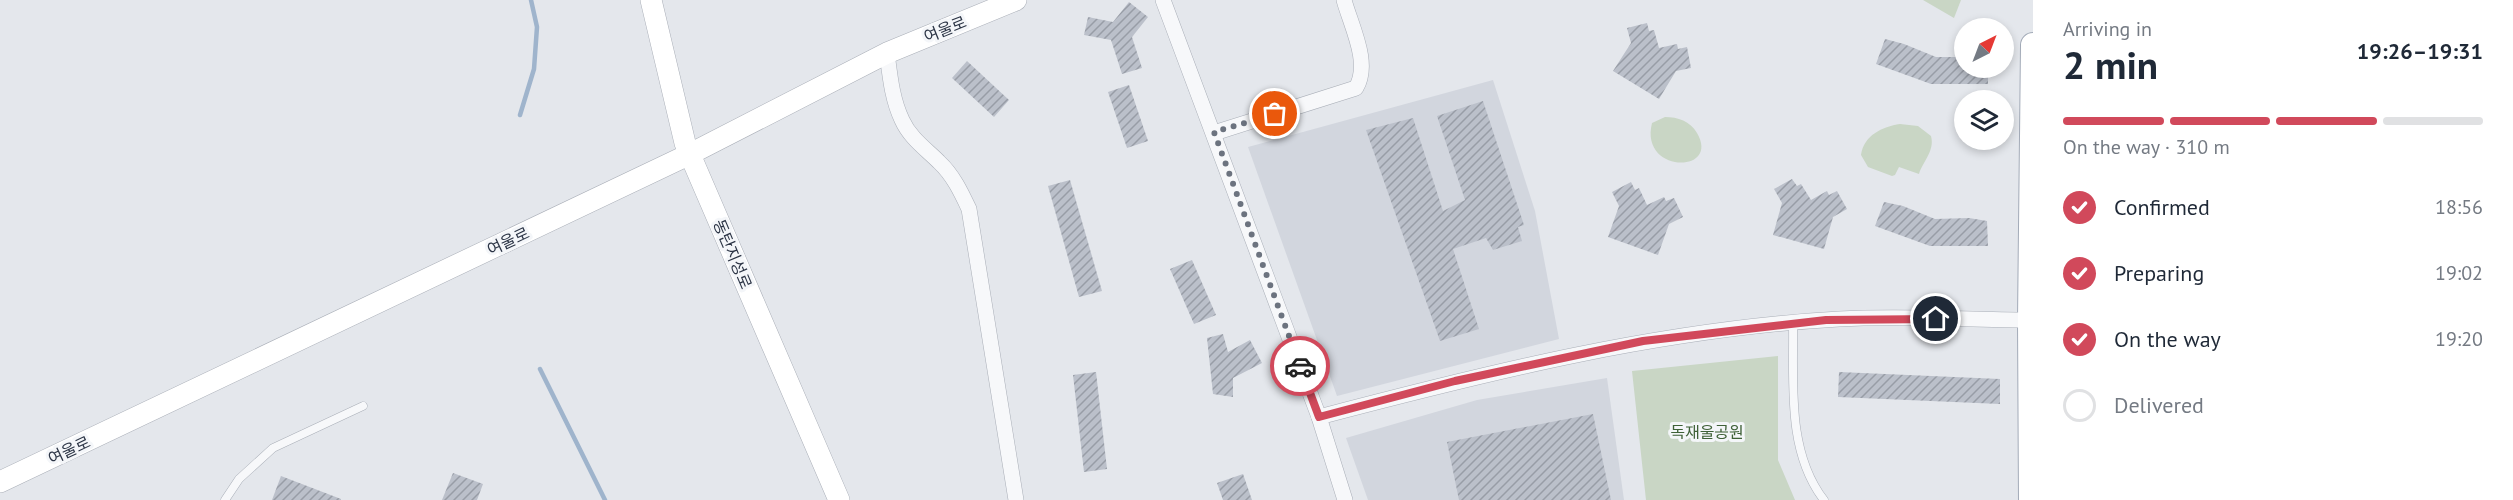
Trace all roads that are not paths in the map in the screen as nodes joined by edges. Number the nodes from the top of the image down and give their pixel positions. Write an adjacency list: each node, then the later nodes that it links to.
1 (651, 0): 8 (street, 동탄지성로)
2 (1016, 0): 6 (street, 여울로)
3 (1163, 0): 7 (street)
4 (1344, 0): 7 (street)
5 (2033, 45): 9 (main road)
6 (887, 53): 8 (street, 여울로); 16 (street)
7 (1214, 132): 12 (street)
8 (690, 154): 13 (street, 여울로); 15 (street, 동탄지성로)
9 (2030, 320): 10 (street); 19 (main road)
10 (1793, 322): 12 (street); 18 (lane)
11 (363, 405): 14 (lane)
12 (1319, 417): 17 (street)
13 (0, 483)
14 (225, 500)
15 (838, 500)
16 (1016, 500)
17 (1345, 500)
18 (1824, 500)
19 (2031, 500)

